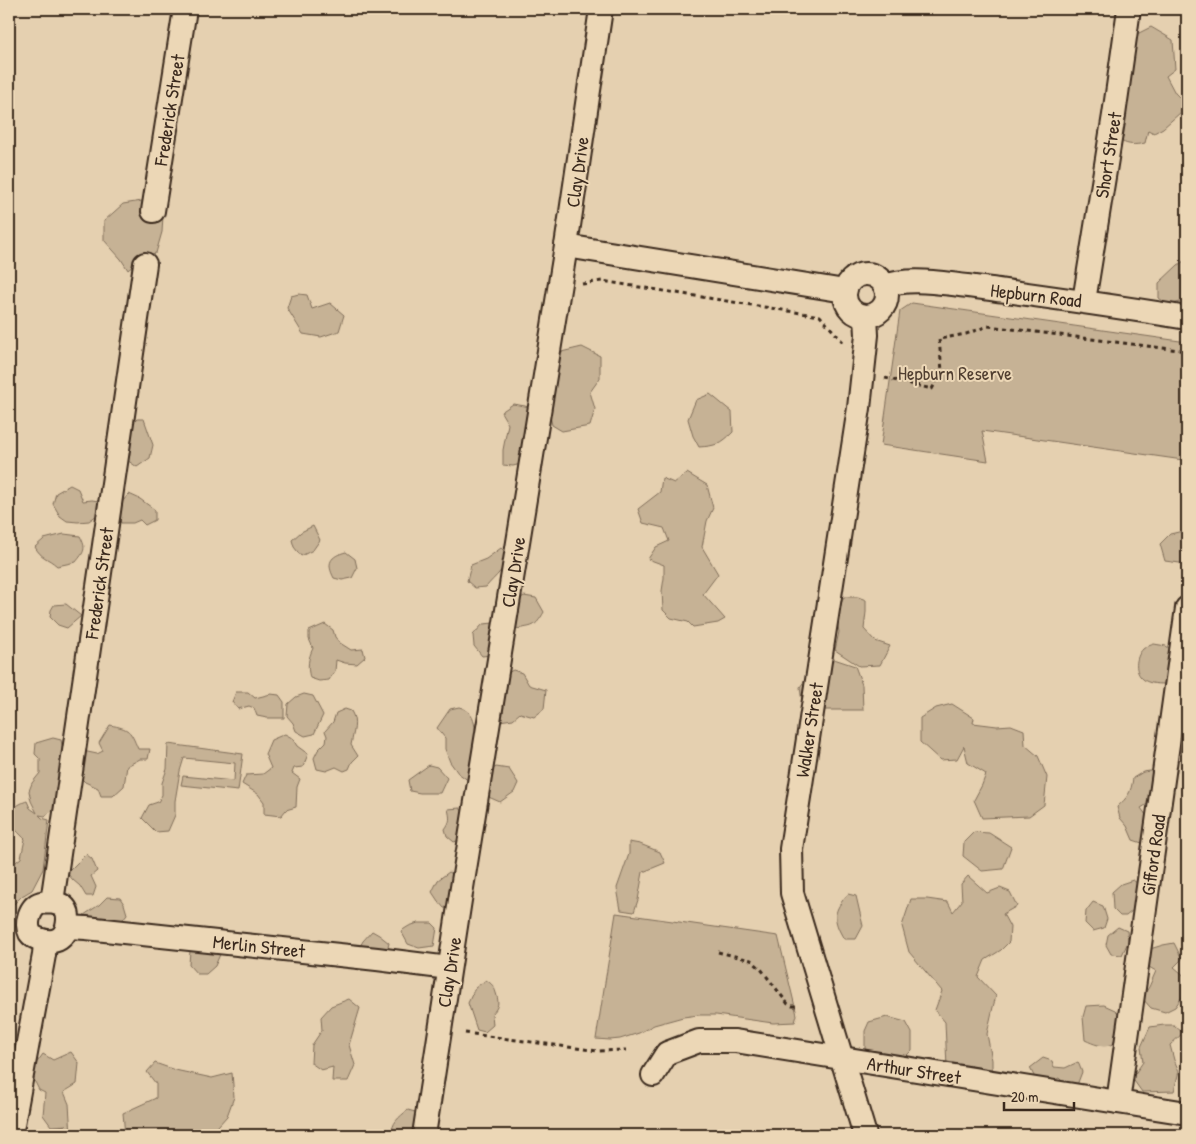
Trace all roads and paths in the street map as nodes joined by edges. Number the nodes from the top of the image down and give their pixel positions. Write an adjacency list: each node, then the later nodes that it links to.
1 (185, 9): 4 (street, Frederick Street)
2 (601, 9): 5 (street, Clay Drive)
3 (1129, 9): 9 (street, Short Street)
4 (152, 211)
5 (566, 246): 8 (street); 18 (street, Clay Drive)
6 (146, 264): 13 (street, Frederick Street)
7 (885, 286): 8 (street); 9 (street, Hepburn Road); 10 (street)
8 (845, 291): 10 (street)
9 (1084, 301): 11 (street, Hepburn Road)
10 (866, 317): 22 (street, Walker Street)
11 (1187, 318)
12 (1187, 608): 24 (street, Gifford Road)
13 (52, 902): 14 (street); 15 (street)
14 (19, 919): 16 (street)
15 (68, 927): 16 (street); 18 (street, Merlin Street)
16 (45, 941): 26 (street)
17 (718, 952): 19 (path)
18 (449, 968): 27 (street, Clay Drive)
19 (798, 1006)
20 (465, 1033): 21 (path)
21 (626, 1050)
22 (842, 1058): 23 (street, Arthur Street); 24 (street, Arthur Street); 28 (street, Walker Street)
23 (653, 1075)
24 (1118, 1102): 25 (street, Arthur Street)
25 (1187, 1113)
26 (11, 1135)
27 (424, 1135)
28 (865, 1135)

